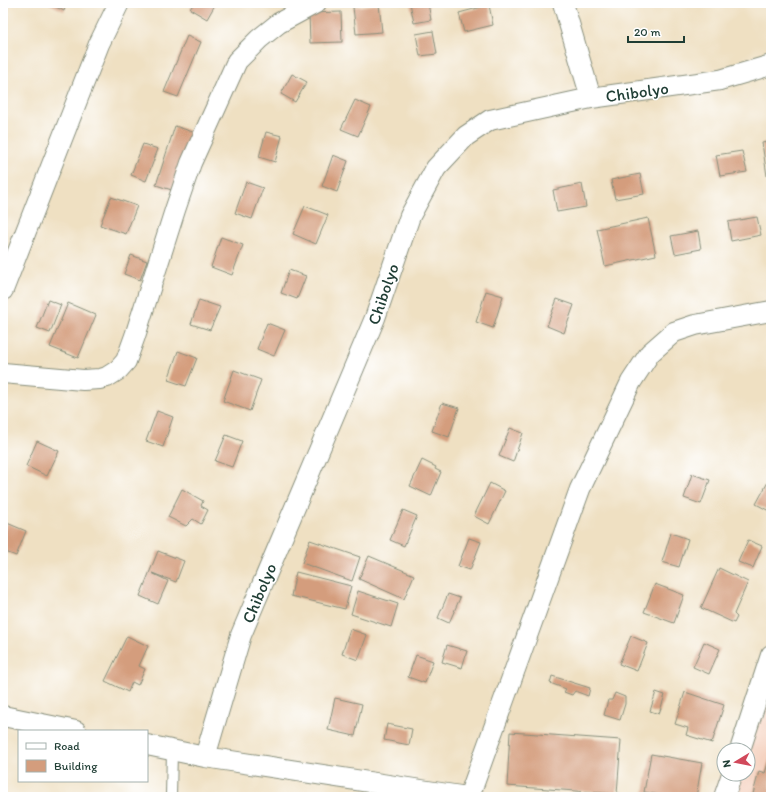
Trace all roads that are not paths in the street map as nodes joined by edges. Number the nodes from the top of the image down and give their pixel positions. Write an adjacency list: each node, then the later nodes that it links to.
1 (119, 3): 6 (street)
2 (316, 3): 8 (street)
3 (563, 3): 5 (street)
4 (771, 66): 5 (street, Chibolyo)
5 (591, 98): 15 (street, Chibolyo)
6 (3, 290)
7 (771, 311): 18 (street)
8 (3, 373)
9 (771, 655): 12 (street)
10 (3, 716): 11 (street)
11 (71, 730)
12 (743, 742)
13 (148, 745): 14 (street)
14 (172, 750): 15 (street); 17 (lane)
15 (205, 757): 18 (street)
16 (729, 782): 19 (street)
17 (171, 797)
18 (468, 797)
19 (724, 797)

